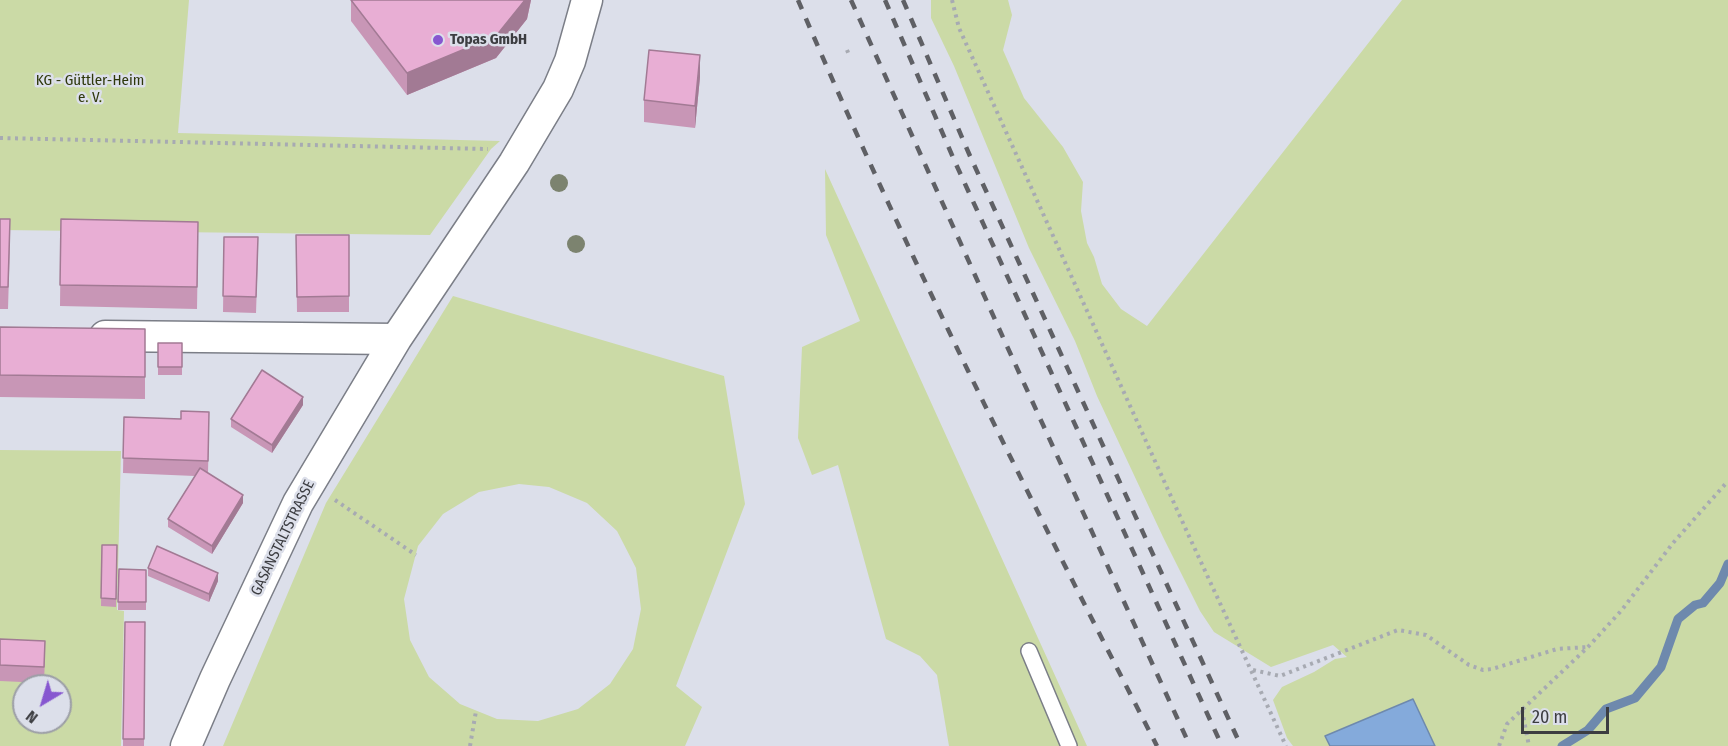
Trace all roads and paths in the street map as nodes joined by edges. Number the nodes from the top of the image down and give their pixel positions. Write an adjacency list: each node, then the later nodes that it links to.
1 (587, 0): 8 (street, GASANSTALTSTRASSE)
2 (952, 0): 14 (path)
3 (847, 50): 4 (path)
4 (849, 56)
5 (0, 138): 6 (path)
6 (491, 149)
7 (82, 336): 8 (street)
8 (396, 339): 17 (street, GASANSTALTSTRASSE)
9 (1728, 482): 12 (path)
10 (330, 496): 11 (path)
11 (416, 555)
12 (1588, 646): 14 (path); 15 (path)
13 (1029, 651): 19 (lane)
14 (1252, 670): 20 (path)
15 (1522, 710): 21 (path); 22 (path)
16 (477, 711): 18 (path)
17 (186, 746)
18 (470, 746)
19 (1069, 746)
20 (1286, 746)
21 (1499, 746)
22 (1529, 746)

